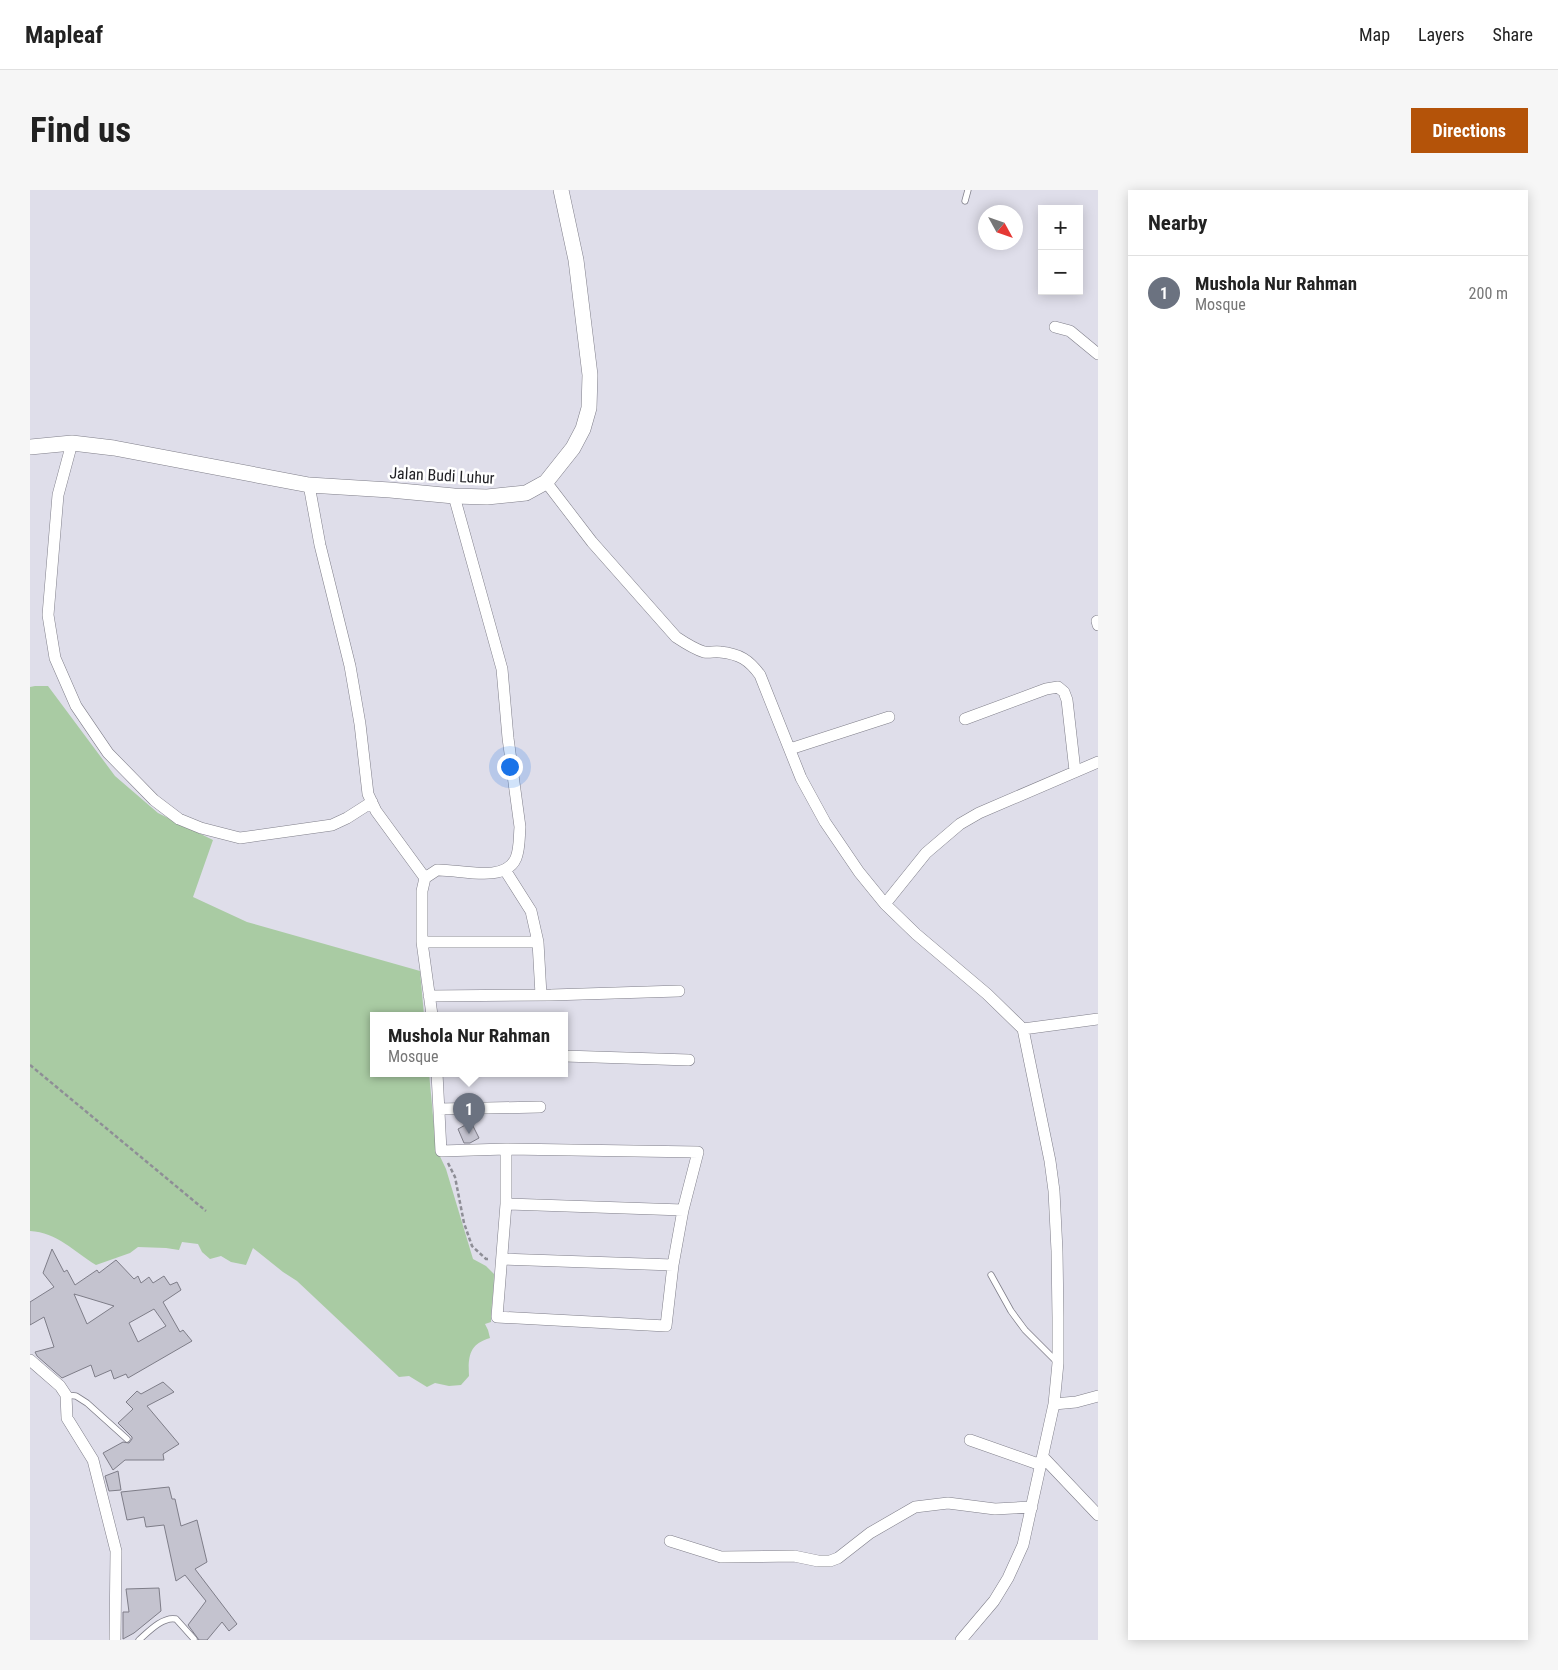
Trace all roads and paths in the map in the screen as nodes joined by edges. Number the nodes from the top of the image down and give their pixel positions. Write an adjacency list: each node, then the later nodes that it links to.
1 (561, 190): 8 (main road, Jalan Budi Luhur)
2 (968, 190): 3 (lane)
3 (964, 201)
4 (1055, 327): 5 (street)
5 (1098, 354)
6 (72, 443): 7 (main road, Jalan Budi Luhur); 9 (main road, Jalan Budi Luhur); 16 (street)
7 (30, 446)
8 (546, 482): 10 (main road, Jalan Budi Luhur); 13 (street)
9 (308, 485): 10 (main road, Jalan Budi Luhur); 16 (street)
10 (454, 496): 17 (street)
11 (889, 716): 13 (street)
12 (965, 719): 15 (street)
13 (790, 749): 19 (street)
14 (1098, 762): 15 (street)
15 (1075, 772): 19 (street)
16 (372, 802): 18 (street)
17 (505, 870): 18 (street); 21 (street)
18 (426, 878): 20 (street)
19 (885, 904): 27 (street)
20 (422, 942): 21 (street); 24 (street)
21 (538, 942): 23 (street)
22 (679, 991): 23 (street)
23 (541, 995): 24 (street)
24 (429, 996): 25 (street)
25 (432, 1012)
26 (1098, 1019): 27 (street)
27 (1023, 1028): 43 (street)
28 (568, 1056): 29 (street)
29 (689, 1060)
30 (30, 1065): 38 (path)
31 (437, 1077): 33 (street)
32 (540, 1107): 33 (street)
33 (439, 1109): 35 (street)
34 (506, 1149): 35 (street); 36 (street); 37 (street)
35 (442, 1150): 39 (path)
36 (506, 1204): 37 (street); 39 (street)
37 (683, 1210): 40 (street)
38 (206, 1211)
39 (502, 1259): 40 (street); 40 (street)
40 (673, 1265)
41 (990, 1275): 43 (lane)
42 (30, 1360): 44 (street)
43 (1058, 1363): 46 (street)
44 (66, 1395): 47 (lane); 54 (street)
45 (1098, 1396): 46 (street)
46 (1054, 1404): 49 (street)
47 (127, 1439)
48 (970, 1440): 49 (street)
49 (1042, 1461): 50 (street); 51 (street)
50 (1032, 1507): 52 (street); 56 (street)
51 (1098, 1514)
52 (670, 1541)
53 (194, 1639): 55 (lane)
54 (114, 1640)
55 (139, 1640)
56 (961, 1640)

